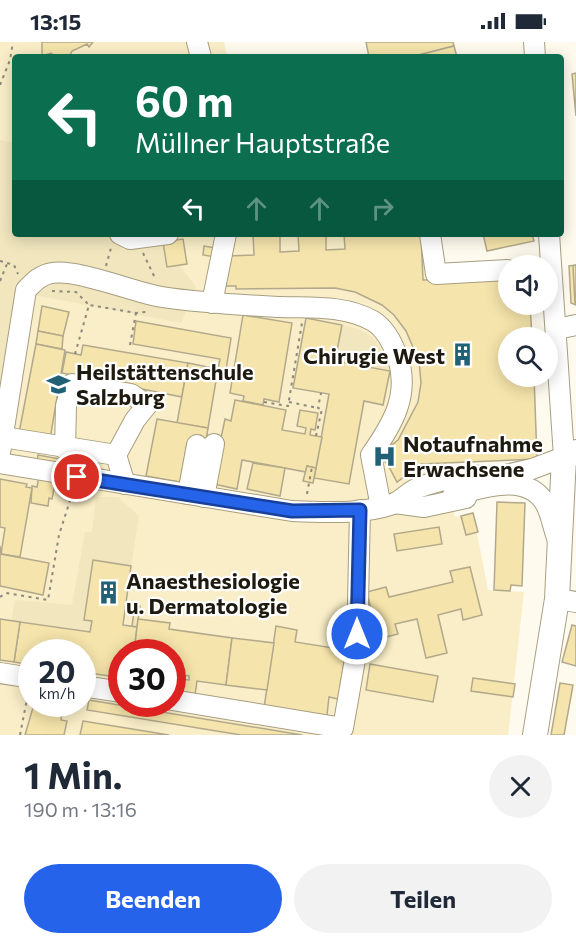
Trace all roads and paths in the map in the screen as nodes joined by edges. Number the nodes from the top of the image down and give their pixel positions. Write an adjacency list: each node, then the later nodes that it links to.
1 (13, 42): 2 (path)
2 (0, 85)
3 (140, 237): 7 (street)
4 (225, 237): 15 (street)
5 (430, 237): 10 (street)
6 (549, 237): 8 (street)
7 (121, 239): 12 (path); 14 (path)
8 (550, 255)
9 (8, 263): 11 (path)
10 (498, 271)
11 (0, 281)
12 (101, 282): 14 (street); 27 (street)
13 (558, 296): 19 (street)
14 (161, 297): 15 (street)
15 (212, 303): 16 (street)
16 (304, 308): 24 (path); 38 (street)
17 (146, 312): 18 (path)
18 (136, 314): 20 (path); 21 (path)
19 (567, 327): 31 (street)
20 (130, 345)
21 (75, 354)
22 (321, 393): 25 (path)
23 (264, 402): 24 (path)
24 (288, 402): 25 (path)
25 (318, 408): 26 (path)
26 (316, 436)
27 (2, 445): 29 (street)
28 (206, 445): 37 (street)
29 (65, 449): 30 (street); 30 (street)
30 (116, 455): 36 (street)
31 (570, 455): 35 (street); 41 (main road)
32 (0, 463): 34 (street)
33 (312, 467): 40 (path)
34 (77, 477): 36 (street); 43 (path)
35 (497, 481): 38 (street); 38 (street); 41 (street)
36 (125, 484): 37 (street)
37 (196, 496): 40 (street)
38 (398, 503): 39 (street)
39 (360, 510): 40 (street); 48 (street)
40 (304, 511)
41 (560, 547): 45 (main road)
42 (7, 588): 43 (path)
43 (6, 593): 44 (path)
44 (0, 597)
45 (566, 601): 51 (main road)
46 (0, 673): 47 (street)
47 (18, 676)
48 (186, 702)
49 (23, 717): 50 (path)
50 (20, 735)
51 (535, 735)

